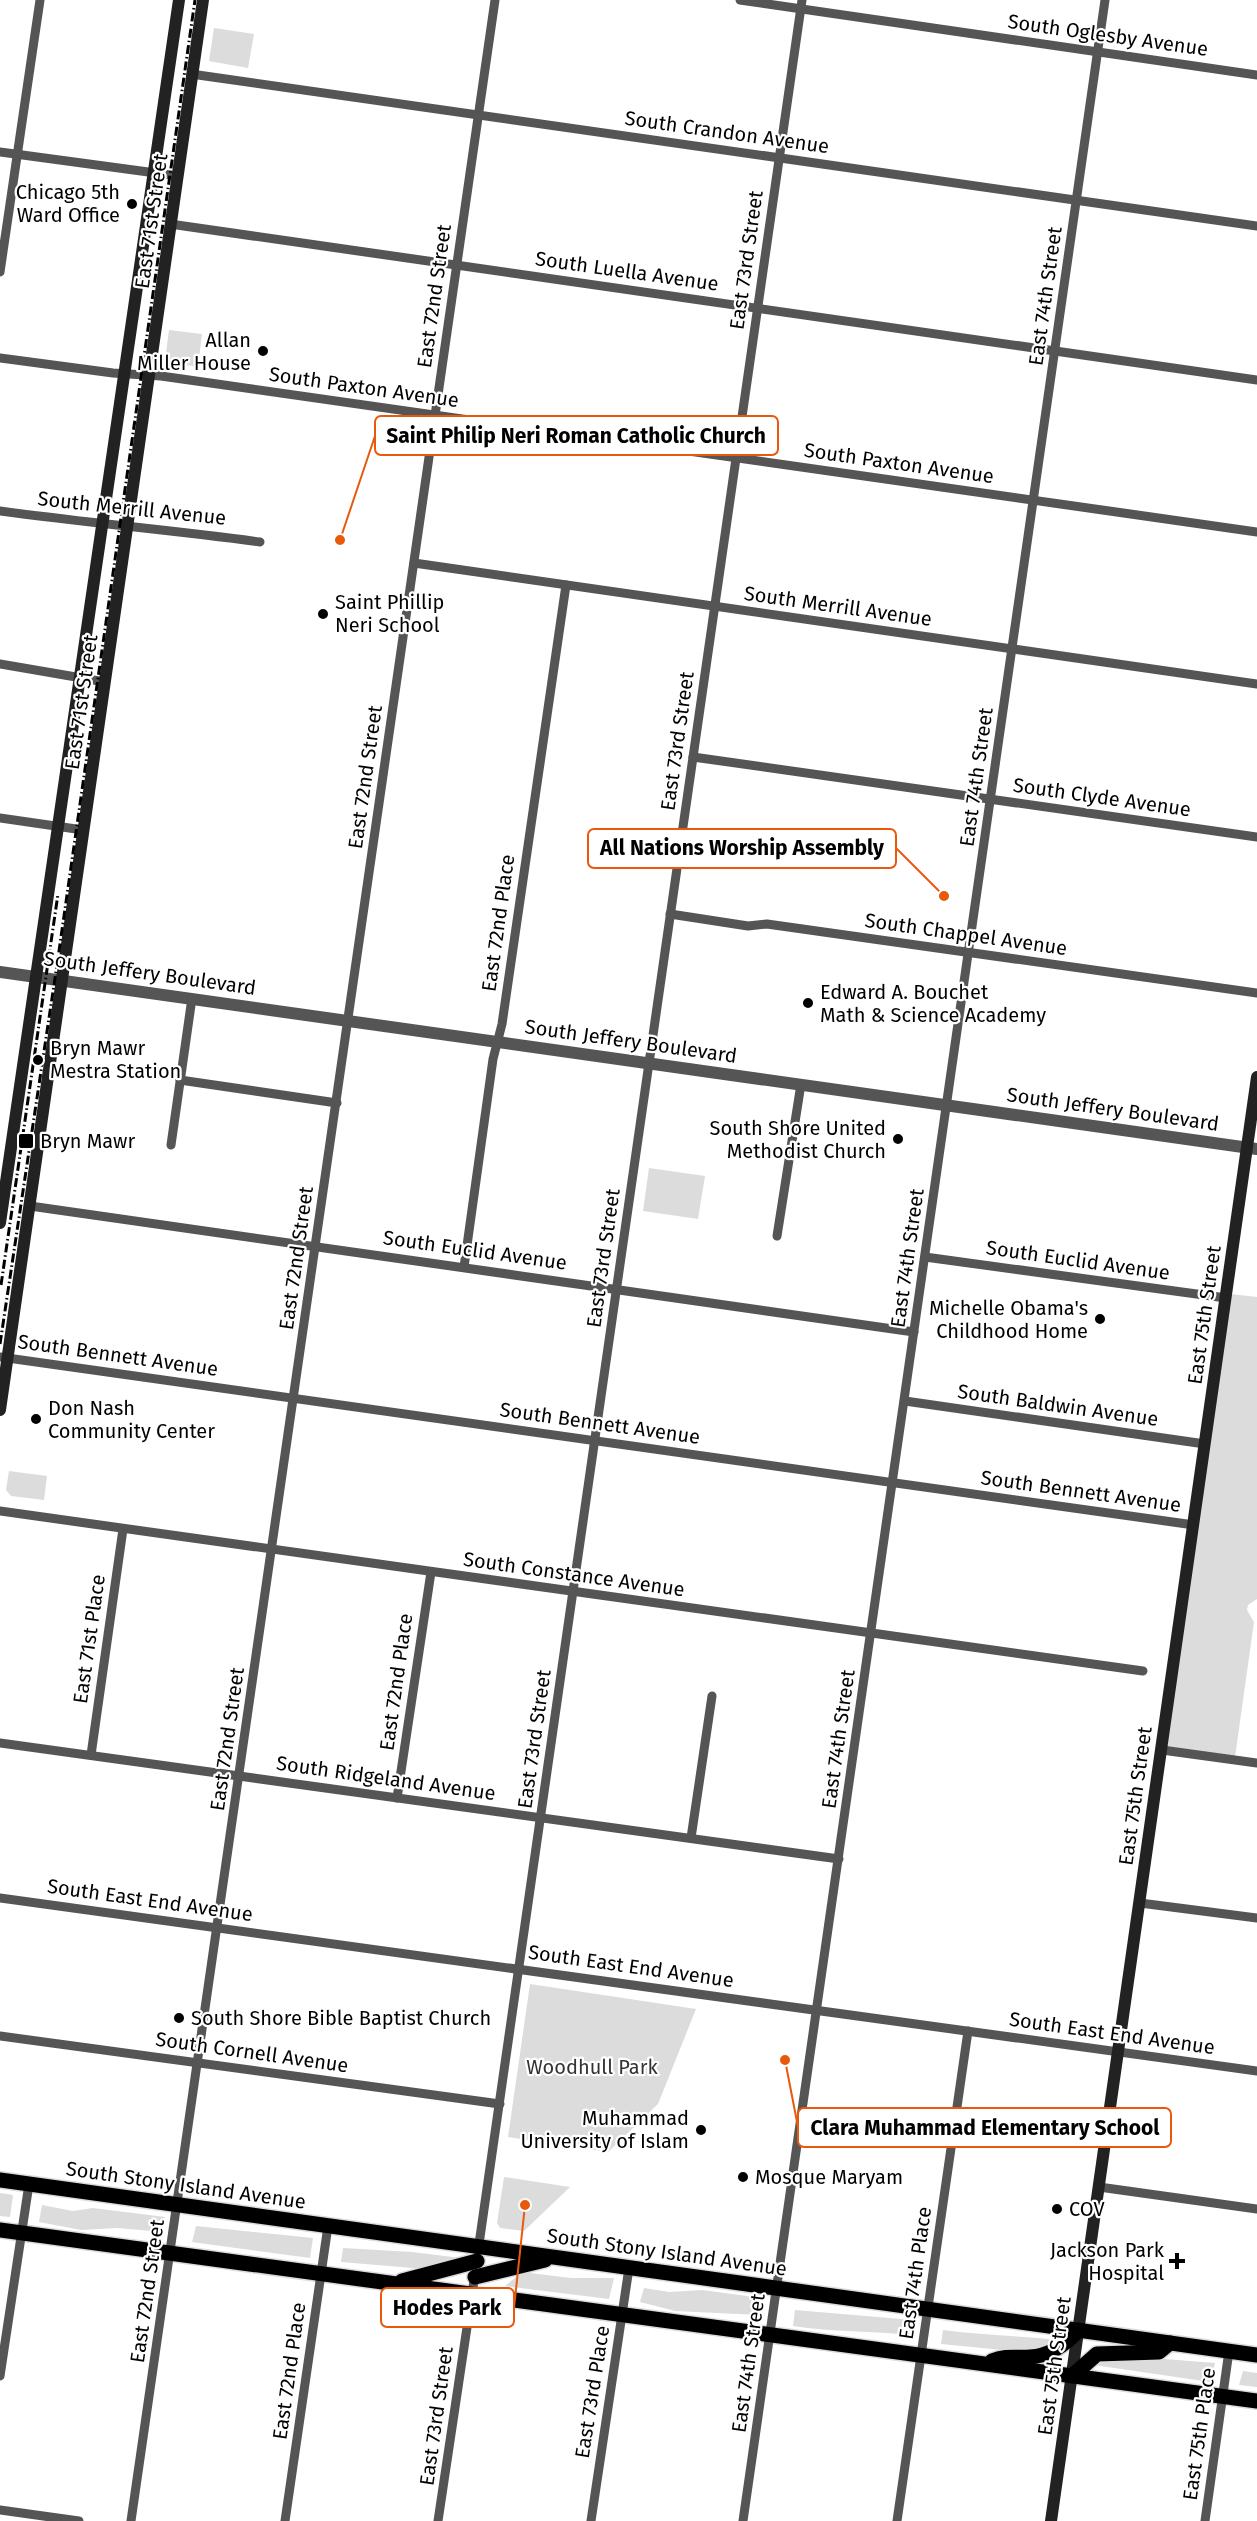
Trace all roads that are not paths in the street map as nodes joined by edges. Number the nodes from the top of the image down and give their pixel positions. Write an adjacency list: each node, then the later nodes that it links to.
1 (40, 0): 13 (street)
2 (179, 0): 15 (main road, East 71st Street)
3 (203, 0): 9 (main road, East 71st Street)
4 (495, 0): 11 (street, East 72nd Street)
5 (740, 0): 7 (street, South Oglesby Avenue)
6 (1105, 0): 8 (street, East 74th Street)
7 (801, 4): 8 (street, South Oglesby Avenue); 14 (street, East 73rd Street)
8 (1098, 52): 10 (street, South Oglesby Avenue); 17 (street, East 74th Street)
9 (191, 74): 11 (street, South Crandon Avenue); 16 (main road, East 71st Street)
10 (1257, 75)
11 (479, 115): 14 (street, South Crandon Avenue); 20 (street, East 72nd Street)
12 (0, 152): 13 (street)
13 (18, 154): 15 (street); 21 (street)
14 (779, 158): 17 (street, South Crandon Avenue); 22 (street, East 73rd Street)
15 (154, 173): 16 (street); 25 (main road, East 71st Street)
16 (178, 176): 18 (main road, East 71st Street)
17 (1077, 201): 19 (street, South Crandon Avenue); 23 (street, East 74th Street)
18 (170, 224): 20 (street, South Luella Avenue); 26 (main road, East 71st Street)
19 (1257, 226)
20 (457, 265): 22 (street, South Luella Avenue); 28 (street, East 72nd Street)
21 (0, 272)
22 (758, 308): 23 (street, South Luella Avenue); 29 (street, East 73rd Street)
23 (1055, 351): 27 (street, South Luella Avenue); 30 (street, East 74th Street)
24 (0, 358): 25 (street, South Paxton Avenue)
25 (126, 374): 26 (street, South Paxton Avenue); 32 (main road, East 71st Street)
26 (149, 375): 28 (street, South Paxton Avenue); 33 (main road, East 71st Street)
27 (1257, 380)
28 (435, 415): 29 (street, South Paxton Avenue); 36 (street, East 72nd Street)
29 (736, 458): 30 (street, South Paxton Avenue); 38 (street, East 73rd Street)
30 (1034, 501): 34 (street, South Paxton Avenue); 39 (street, East 74th Street)
31 (0, 511): 32 (street, South Merrill Avenue)
32 (104, 524): 33 (street, South Merrill Avenue); 41 (main road, East 71st Street)
33 (127, 525): 35 (street, South Merrill Avenue); 42 (main road, East 71st Street)
34 (1257, 532)
35 (260, 542)
36 (414, 563): 37 (street, South Merrill Avenue); 57 (street, East 72nd Street)
37 (566, 585): 38 (street, South Merrill Avenue); 58 (street, East 72nd Place)
38 (715, 606): 39 (street, South Merrill Avenue); 44 (street, East 73rd Street)
39 (1012, 649): 43 (street, South Merrill Avenue); 45 (street, East 74th Street)
40 (0, 664): 41 (street)
41 (82, 677): 42 (street); 47 (main road, East 71st Street)
42 (105, 682): 48 (main road, East 71st Street)
43 (1257, 684)
44 (693, 757): 45 (street, South Clyde Avenue); 50 (street, East 73rd Street)
45 (991, 799): 49 (street, South Clyde Avenue); 51 (street, East 74th Street)
46 (0, 818): 47 (street)
47 (60, 827): 48 (street); 53 (main road, East 71st Street)
48 (83, 830): 54 (main road, East 71st Street)
49 (1257, 837)
50 (670, 914): 51 (street, South Chappel Avenue); 59 (street, East 73rd Street)
51 (969, 952): 55 (street, South Chappel Avenue); 64 (street, East 74th Street)
52 (0, 972): 53 (street, South Jeffery Boulevard)
53 (35, 977): 54 (street, South Jeffery Boulevard); 68 (main road, East 71st Street)
54 (63, 981): 56 (street, South Jeffery Boulevard); 67 (main road, East 71st Street)
55 (1257, 993)
56 (192, 998): 57 (street, South Jeffery Boulevard); 61 (street)
57 (349, 1020): 58 (street, South Jeffery Boulevard); 63 (street, East 72nd Street)
58 (497, 1042): 59 (street, South Jeffery Boulevard); 72 (street, East 72nd Place)
59 (649, 1063): 62 (street, South Jeffery Boulevard); 73 (street, East 73rd Street)
60 (1257, 1077): 66 (main road, East 75th Street)
61 (180, 1080): 63 (street); 65 (street)
62 (801, 1084): 64 (street, South Jeffery Boulevard); 69 (street)
63 (337, 1103): 70 (street, East 72nd Street)
64 (947, 1105): 66 (street, South Jeffery Boulevard); 71 (street, East 74th Street)
65 (171, 1145)
66 (1252, 1149): 74 (main road, East 75th Street)
67 (30, 1206): 70 (street, South Euclid Avenue); 76 (main road, East 71st Street)
68 (0, 1223)
69 (777, 1236)
70 (316, 1247): 72 (street, South Euclid Avenue); 77 (street, East 72nd Street)
71 (925, 1257): 74 (street, South Euclid Avenue); 75 (street, East 74th Street)
72 (464, 1267): 73 (street, South Euclid Avenue)
73 (617, 1288): 75 (street, South Euclid Avenue); 80 (street, East 73rd Street)
74 (1226, 1298): 81 (main road, East 75th Street)
75 (915, 1332): 78 (street, East 74th Street)
76 (4, 1358): 77 (street, South Bennett Avenue); 79 (main road, East 71st Street)
77 (294, 1398): 80 (street, South Bennett Avenue); 86 (street, East 72nd Street)
78 (904, 1401): 81 (street, South Baldwin Avenue); 82 (street, East 74th Street)
79 (0, 1410)
80 (595, 1440): 82 (street, South Bennett Avenue); 88 (street, East 73rd Street)
81 (1205, 1444): 84 (main road, East 75th Street)
82 (893, 1483): 84 (street, South Bennett Avenue); 89 (street, East 74th Street)
83 (0, 1511): 85 (street, South Constance Avenue)
84 (1194, 1525): 93 (main road, East 75th Street)
85 (123, 1529): 86 (street, South Constance Avenue); 94 (street, East 71st Place)
86 (272, 1550): 87 (street, South Constance Avenue); 96 (street, East 72nd Street)
87 (431, 1572): 88 (street, South Constance Avenue); 97 (street, East 72nd Place)
88 (573, 1592): 89 (street, South Constance Avenue); 98 (street, East 73rd Street)
89 (871, 1634): 90 (street, South Constance Avenue); 100 (street, East 74th Street)
90 (1143, 1671)
91 (712, 1696): 99 (street)
92 (0, 1743): 94 (street, South Ridgeland Avenue)
93 (1162, 1750): 95 (street); 102 (main road, East 75th Street)
94 (91, 1755): 96 (street, South Ridgeland Avenue)
95 (1257, 1763)
96 (240, 1776): 97 (street, South Ridgeland Avenue); 104 (street, East 72nd Street)
97 (397, 1798): 98 (street, South Ridgeland Avenue)
98 (541, 1818): 99 (street, South Ridgeland Avenue); 105 (street, East 73rd Street)
99 (691, 1838): 100 (street, South Ridgeland Avenue)
100 (839, 1859): 106 (street, East 74th Street)
101 (0, 1898): 104 (street, South East End Avenue)
102 (1140, 1903): 103 (street); 109 (main road, East 75th Street)
103 (1257, 1918)
104 (218, 1927): 105 (street, South East End Avenue); 110 (street, East 72nd Street)
105 (519, 1969): 106 (street, South East End Avenue); 112 (street, East 73rd Street)
106 (817, 2010): 107 (street, South East End Avenue); 128 (street, East 74th Street)
107 (968, 2031): 109 (street, South East End Avenue); 130 (street, East 74th Place)
108 (0, 2036): 110 (street, South Cornell Avenue)
109 (1119, 2052): 111 (street, South East End Avenue); 115 (main road, East 75th Street)
110 (199, 2063): 112 (street, South Cornell Avenue); 116 (street, East 72nd Street)
111 (1257, 2071)
112 (500, 2104): 122 (street, East 73rd Street)
113 (0, 2180): 114 (highway, South Stony Island Avenue)
114 (29, 2184): 116 (highway, South Stony Island Avenue); 120 (street)
115 (1099, 2187): 117 (street); 132 (main road, East 75th Street)
116 (178, 2205): 118 (highway, South Stony Island Avenue); 121 (street, East 72nd Street)
117 (1257, 2209)
118 (328, 2226): 122 (highway, South Stony Island Avenue); 125 (street, East 72nd Place)
119 (0, 2230): 120 (highway)
120 (22, 2232): 121 (highway); 139 (street)
121 (171, 2253): 125 (highway); 145 (street, East 72nd Street)
122 (478, 2254): 123 (highway, South Stony Island Avenue); 126 (street, East 73rd Street); 127 (highway)
123 (554, 2258): 124 (highway, South Stony Island Avenue); 126 (highway)
124 (629, 2268): 128 (highway, South Stony Island Avenue); 131 (street, East 73rd Place)
125 (321, 2273): 127 (highway); 146 (street, East 72nd Place)
126 (475, 2277): 129 (street, East 73rd Street)
127 (393, 2283): 129 (highway)
128 (777, 2289): 130 (highway, South Stony Island Avenue); 133 (street, East 74th Street)
129 (472, 2294): 131 (highway); 147 (street, East 73rd Street)
130 (928, 2309): 132 (highway, South Stony Island Avenue); 136 (street, East 74th Place)
131 (622, 2315): 133 (highway); 148 (street, East 73rd Place)
132 (1079, 2330): 134 (highway, South Stony Island Avenue); 138 (highway); 140 (main road, East 75th Street)
133 (771, 2335): 136 (highway); 149 (street, East 74th Street)
134 (1170, 2343): 135 (highway, South Stony Island Avenue); 140 (highway)
135 (1229, 2351): 137 (highway, South Stony Island Avenue); 141 (street, East 75th Place)
136 (921, 2355): 138 (highway); 150 (street, East 74th Place)
137 (1257, 2355)
138 (986, 2364): 140 (highway)
139 (0, 2376)
140 (1072, 2376): 141 (highway); 151 (main road, East 75th Street)
141 (1222, 2396): 142 (highway); 152 (street, East 75th Place)
142 (1257, 2401)
143 (0, 2510): 144 (street)
144 (79, 2521)
145 (131, 2521)
146 (285, 2521)
147 (438, 2521)
148 (591, 2521)
149 (743, 2521)
150 (897, 2521)
151 (1051, 2521)
152 (1204, 2521)

